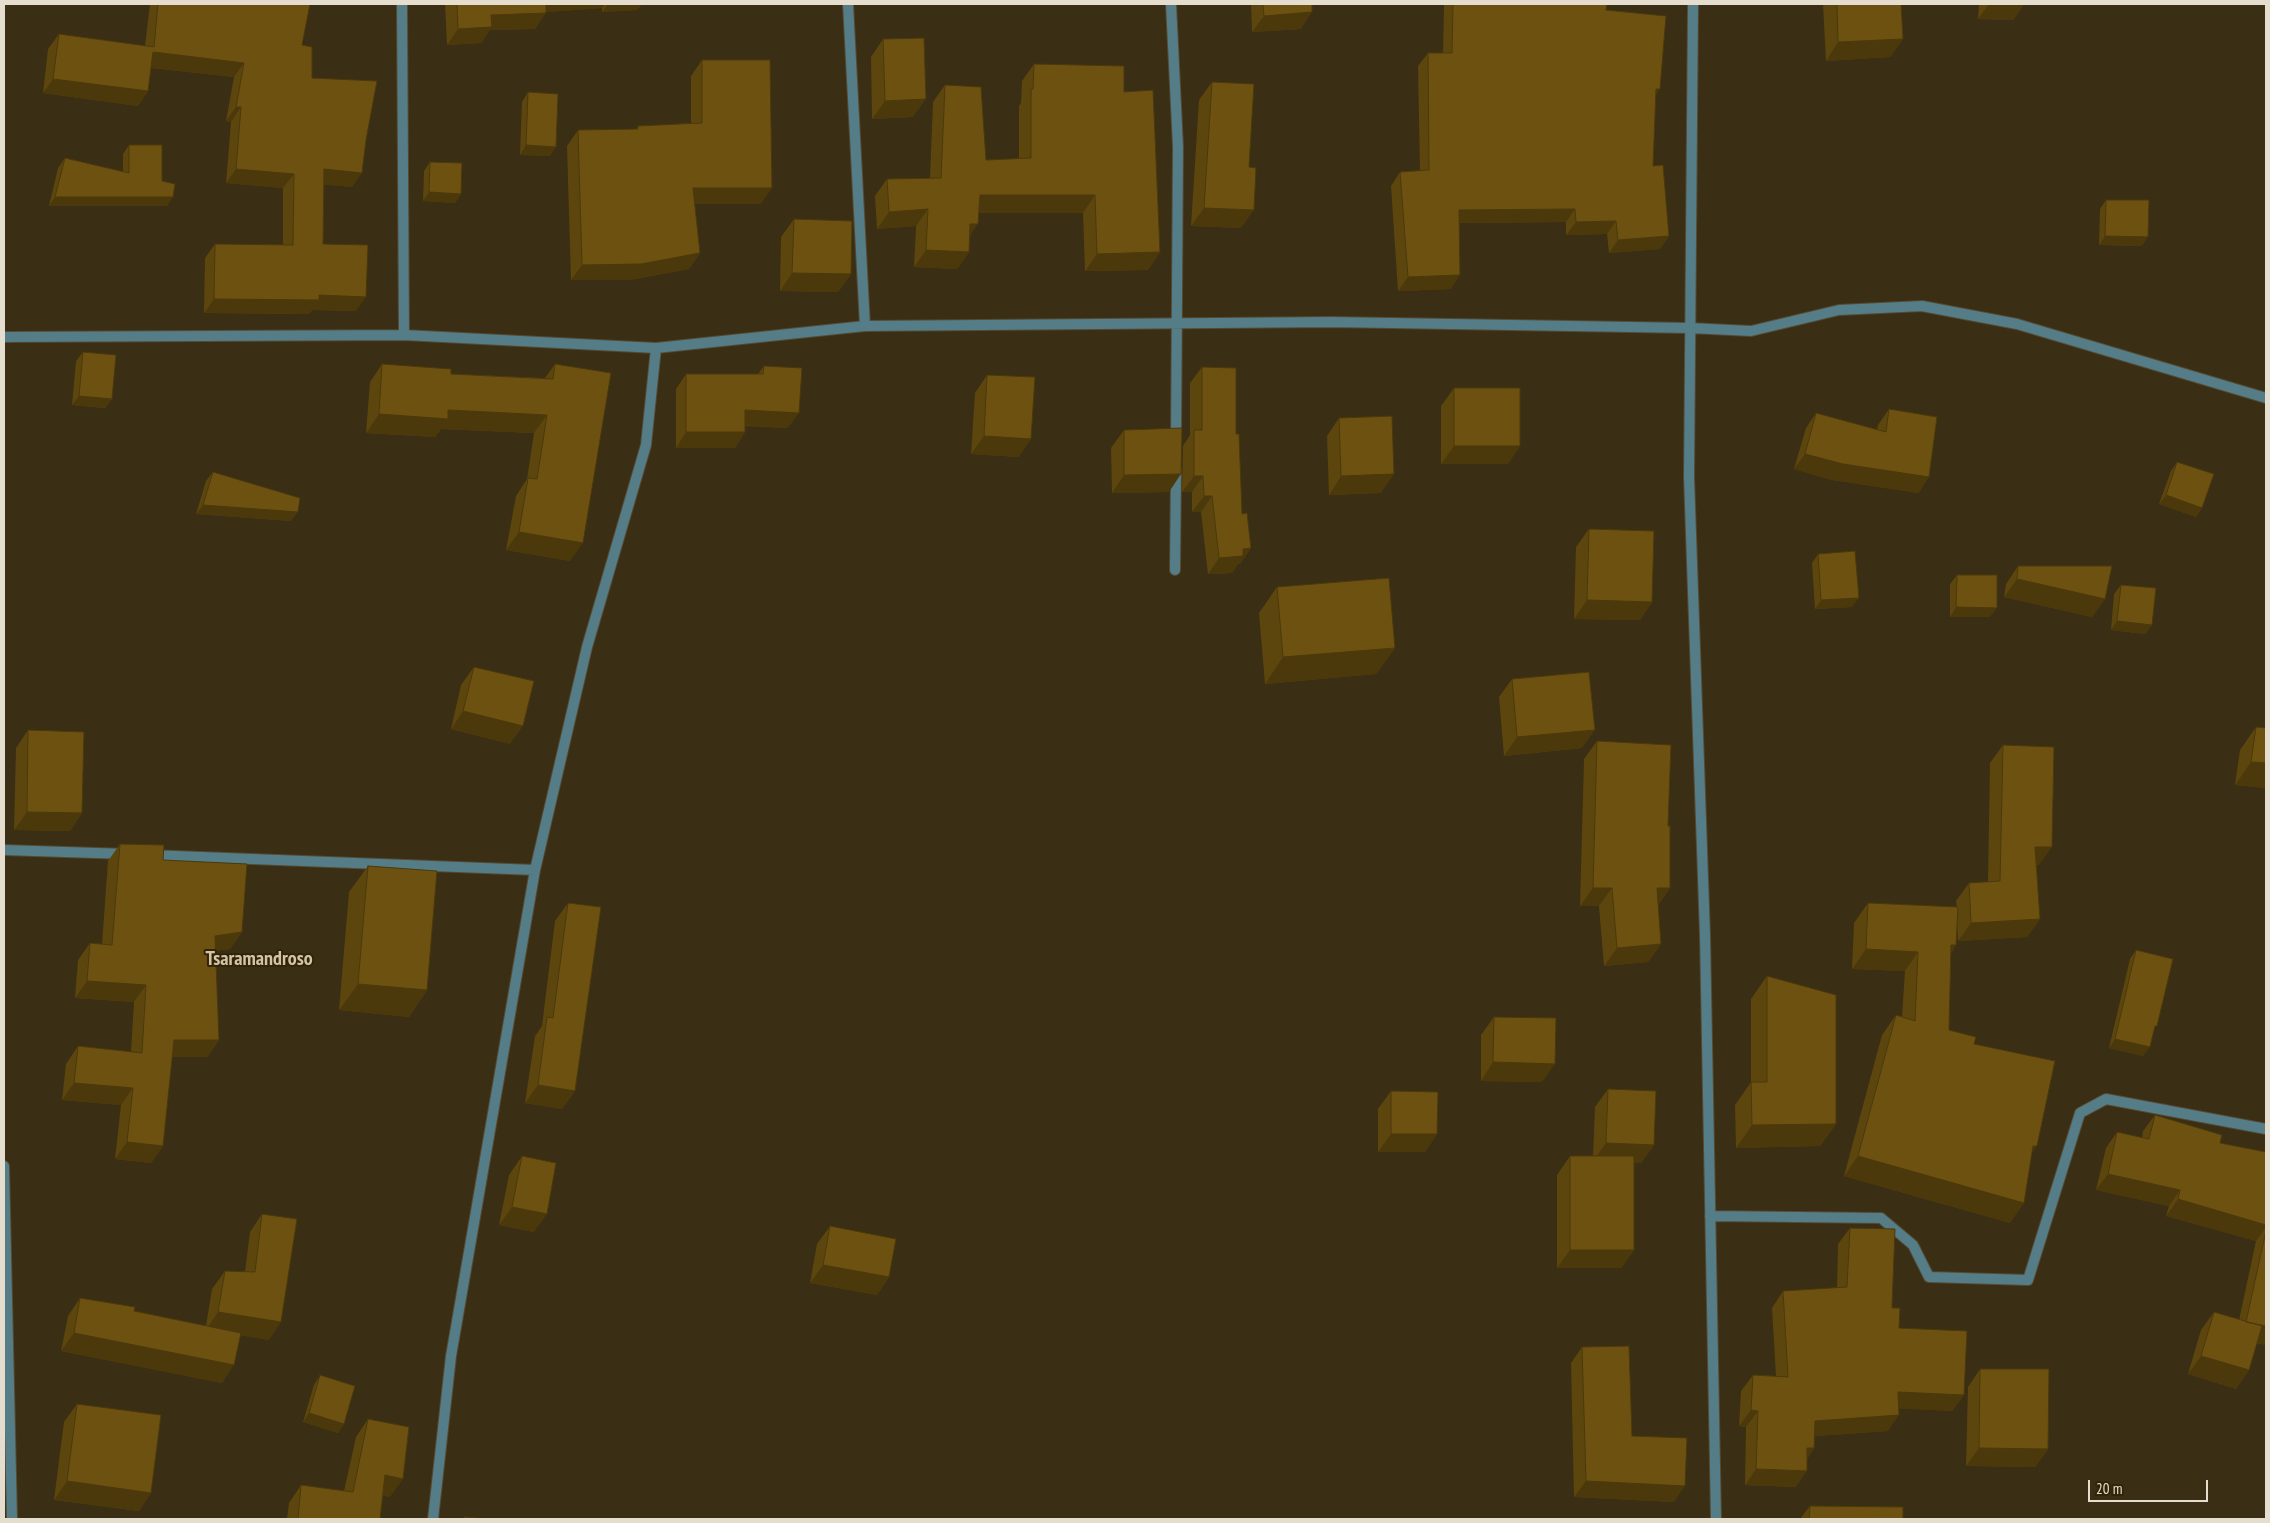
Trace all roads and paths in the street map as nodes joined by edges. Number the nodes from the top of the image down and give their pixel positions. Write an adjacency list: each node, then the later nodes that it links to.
1 (402, 4): 8 (street)
2 (848, 4): 6 (street)
3 (1171, 4): 5 (street)
4 (1693, 4): 7 (street)
5 (1176, 324): 6 (street); 7 (street); 12 (street)
6 (865, 326): 10 (street)
7 (1690, 328): 11 (street); 17 (street)
8 (404, 335): 9 (street); 10 (street)
9 (4, 337)
10 (656, 348): 14 (street)
11 (2266, 398)
12 (1175, 570)
13 (4, 850): 14 (street)
14 (536, 870): 19 (street)
15 (2266, 1130): 17 (street)
16 (4, 1166): 18 (street)
17 (1710, 1216): 20 (street)
18 (12, 1519)
19 (433, 1519)
20 (1716, 1519)

